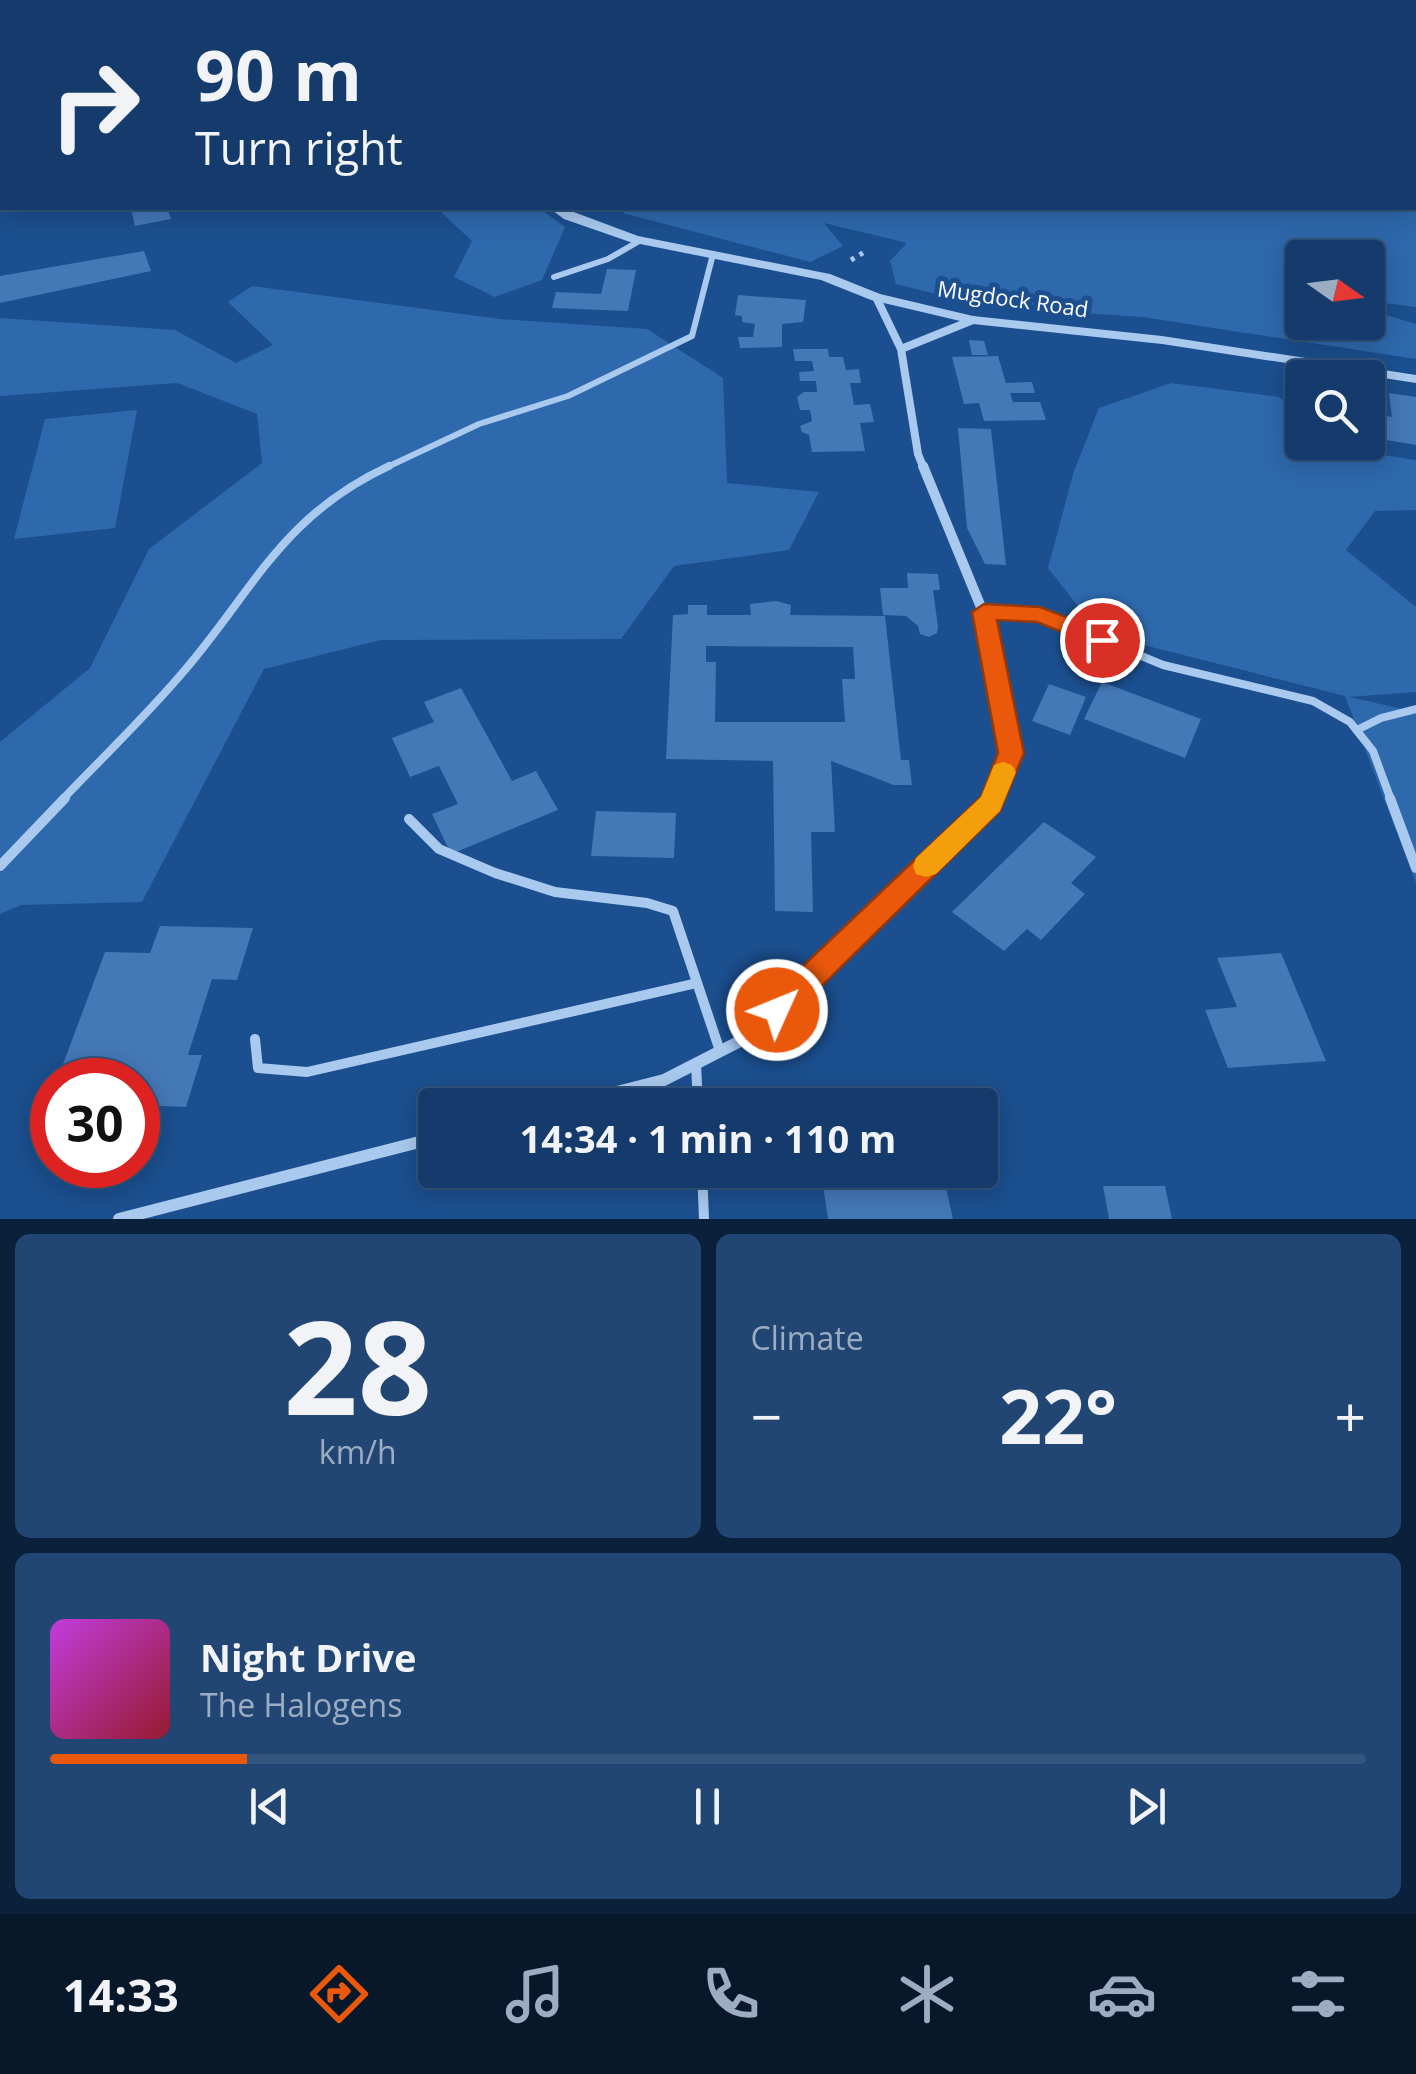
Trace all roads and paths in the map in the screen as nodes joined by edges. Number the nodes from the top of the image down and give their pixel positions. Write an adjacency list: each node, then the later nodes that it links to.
1 (559, 210): 2 (street, Mugdock Road)
2 (641, 240): 3 (street, Mugdock Road); 4 (lane)
3 (713, 254): 5 (street, Mugdock Road); 13 (lane)
4 (554, 278)
5 (876, 297): 6 (street, Mugdock Road); 7 (street)
6 (973, 320): 7 (street); 8 (street, Mugdock Road)
7 (901, 349): 9 (street)
8 (1416, 379)
9 (984, 612): 11 (lane); 17 (street)
10 (1416, 709): 11 (lane)
11 (1357, 730): 14 (lane)
12 (409, 819): 15 (lane)
13 (0, 866)
14 (1416, 868)
15 (697, 983): 16 (lane); 17 (lane)
16 (255, 1039)
17 (720, 1051): 18 (street)
18 (696, 1064): 19 (street); 20 (lane)
19 (633, 1088)
20 (697, 1088)
21 (418, 1142): 23 (street)
22 (703, 1188): 24 (lane)
23 (119, 1219)
24 (704, 1219)

